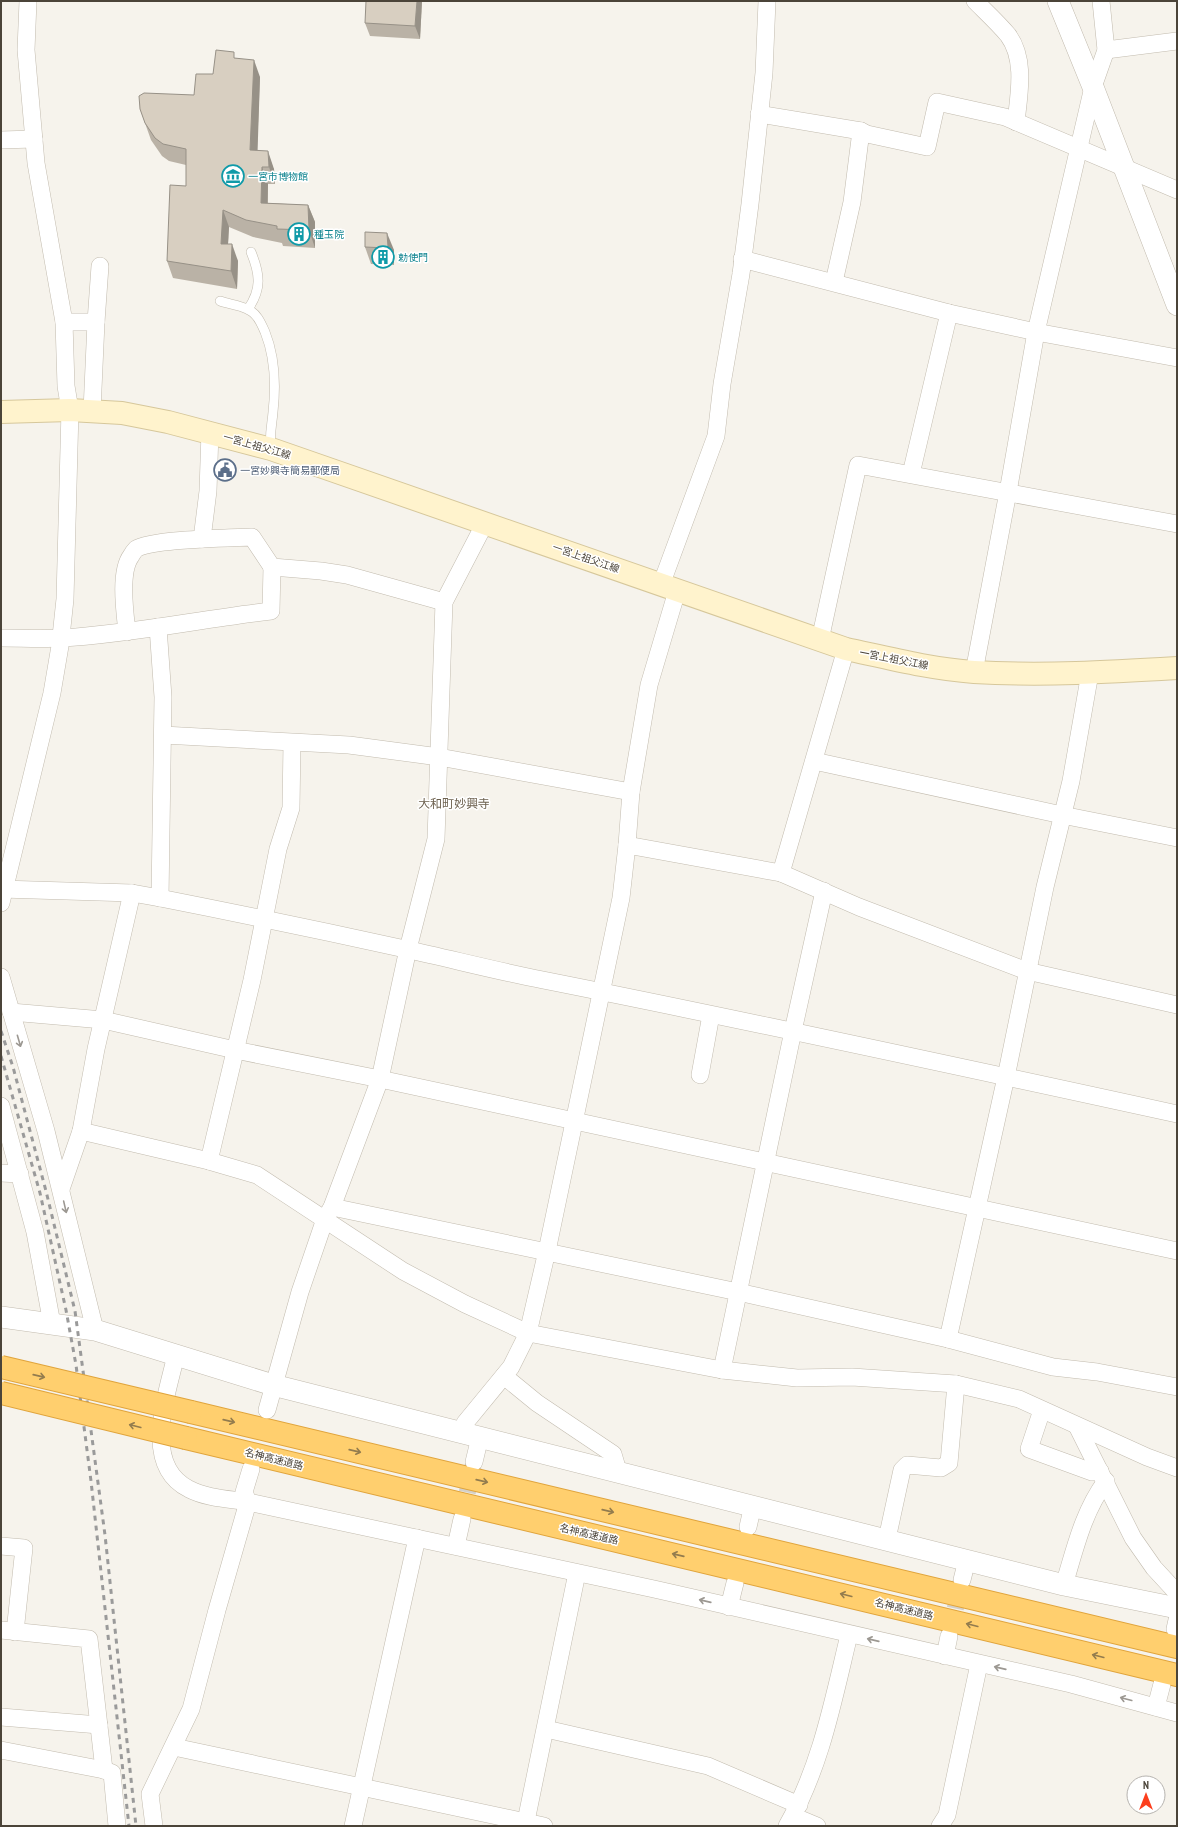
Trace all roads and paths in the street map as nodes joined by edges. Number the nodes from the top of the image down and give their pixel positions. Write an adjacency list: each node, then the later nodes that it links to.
1 (28, 1): 12 (street)
2 (767, 1): 9 (street)
3 (975, 1): 10 (street)
4 (1058, 1): 8 (street)
5 (1101, 1): 7 (street)
6 (1177, 42): 7 (street)
7 (1106, 50): 8 (street)
8 (1093, 87): 14 (street); 15 (street)
9 (759, 114): 11 (street); 18 (street)
10 (1016, 122): 11 (street); 14 (street)
11 (861, 131): 20 (street)
12 (34, 139): 13 (street); 25 (street)
13 (1, 140)
14 (1080, 150): 15 (street); 27 (street)
15 (1124, 168): 16 (street); 22 (street)
16 (1177, 190)
17 (251, 252): 23 (lane)
18 (742, 259): 20 (street); 40 (street)
19 (100, 266): 26 (street)
20 (834, 282): 24 (street)
21 (220, 301): 23 (lane)
22 (1177, 306)
23 (248, 309): 33 (lane)
24 (949, 313): 27 (street); 34 (street)
25 (64, 322): 26 (street); 29 (street)
26 (96, 322): 30 (street)
27 (1036, 332): 28 (street); 35 (street)
28 (1177, 358)
29 (70, 410): 30 (main road, 一宮上祖父江線); 31 (main road, 一宮上祖父江線); 45 (street)
30 (92, 411): 32 (main road, 一宮上祖父江線)
31 (1, 412)
32 (210, 432): 33 (main road, 一宮上祖父江線); 38 (street)
33 (272, 449): 36 (main road, 一宮上祖父江線)
34 (911, 474): 35 (street); 46 (street)
35 (1008, 492): 37 (street); 49 (street)
36 (485, 523): 40 (main road, 一宮上祖父江線); 41 (street)
37 (1177, 524)
38 (202, 539): 39 (street); 43 (street)
39 (272, 567): 41 (street); 42 (street)
40 (669, 588): 46 (main road, 一宮上祖父江線); 55 (street)
41 (444, 602): 53 (street)
42 (158, 627): 43 (street); 51 (street)
43 (127, 632): 45 (street)
44 (1, 638): 45 (street)
45 (61, 638): 62 (street)
46 (820, 640): 47 (main road, 一宮上祖父江線)
47 (846, 649): 49 (main road, 一宮上祖父江線); 54 (street)
48 (1177, 668): 50 (main road, 一宮上祖父江線)
49 (974, 672): 50 (main road, 一宮上祖父江線)
50 (1090, 673): 56 (street)
51 (163, 735): 52 (street); 63 (street)
52 (292, 743): 53 (street); 64 (street)
53 (439, 757): 55 (street); 65 (street)
54 (814, 761): 56 (street); 59 (street)
55 (631, 792): 58 (street)
56 (1062, 815): 57 (street); 66 (street)
57 (1177, 838)
58 (627, 845): 59 (street); 68 (street)
59 (781, 873): 60 (street)
60 (824, 891): 66 (street); 73 (street)
61 (132, 893): 62 (street); 63 (street); 72 (street)
62 (2, 894)
63 (160, 898): 64 (street)
64 (264, 919): 65 (street); 74 (street)
65 (408, 950): 68 (street); 77 (street)
66 (1027, 971): 69 (street); 76 (street)
67 (1, 977): 70 (street)
68 (602, 991): 71 (street); 80 (street)
69 (1177, 1005)
70 (11, 1012): 72 (street); 86 (street, one-way to 86)
71 (711, 1016): 73 (street); 75 (street)
72 (103, 1020): 74 (street); 81 (street)
73 (793, 1031): 76 (street); 83 (street)
74 (235, 1050): 77 (street); 82 (street)
75 (700, 1075)
76 (1006, 1077): 79 (street); 87 (street)
77 (380, 1079): 80 (street); 88 (street)
78 (1, 1106): 85 (street)
79 (1177, 1114)
80 (574, 1120): 83 (street); 90 (street)
81 (81, 1131): 82 (street); 86 (street)
82 (209, 1161): 88 (street)
83 (767, 1162): 87 (street); 91 (street)
84 (1, 1173): 85 (street)
85 (20, 1174): 93 (street)
86 (61, 1188): 94 (street, one-way to 94)
87 (978, 1208): 89 (street); 96 (street)
88 (329, 1213): 90 (street); 95 (street); 102 (street)
89 (1177, 1251)
90 (547, 1252): 91 (street); 95 (street)
91 (738, 1292): 96 (street); 99 (street)
92 (1, 1317): 93 (street)
93 (52, 1324): 94 (street)
94 (96, 1330): 97 (street)
95 (528, 1333): 99 (street); 100 (street)
96 (948, 1339): 103 (street)
97 (176, 1356): 102 (street); 114 (street)
98 (1, 1367): 131 (highway, one-way to 131, bridge)
99 (722, 1370): 101 (street)
100 (504, 1376): 108 (street); 112 (street)
101 (956, 1384): 106 (street); 119 (street)
102 (273, 1385): 105 (street); 108 (street)
103 (1177, 1387)
104 (1, 1394): 136 (highway, 名神高速道路, one-way to 104, bridge)
105 (267, 1410)
106 (1042, 1410): 107 (street); 113 (street)
107 (1077, 1426): 110 (street); 113 (street)
108 (471, 1435): 109 (street); 112 (street)
109 (474, 1462)
110 (1177, 1468)
111 (251, 1469): 114 (street)
112 (618, 1471): 115 (street)
113 (1103, 1476): 126 (street); 127 (street)
114 (248, 1502): 118 (street); 142 (street)
115 (753, 1506): 117 (street); 119 (street)
116 (462, 1519): 121 (street)
117 (748, 1527)
118 (417, 1538): 121 (street); 145 (street)
119 (887, 1540): 122 (street)
120 (1, 1546): 130 (street)
121 (456, 1546): 123 (street)
122 (967, 1560): 124 (street); 126 (street)
123 (577, 1573): 128 (street, one-way to 123); 141 (street)
124 (962, 1580)
125 (735, 1583): 128 (street)
126 (1064, 1585): 129 (street)
127 (1177, 1593)
128 (729, 1607): 132 (street)
129 (1177, 1608)
130 (8, 1631): 140 (street)
131 (1176, 1632)
132 (849, 1635): 134 (street, one-way to 132); 146 (street)
133 (949, 1636): 134 (street)
134 (945, 1656): 135 (street)
135 (979, 1664): 137 (street, one-way to 135); 153 (street)
136 (1169, 1680): 137 (street)
137 (1156, 1707): 138 (street)
138 (1177, 1713)
139 (1, 1717): 140 (street)
140 (99, 1725): 144 (street)
141 (546, 1729): 146 (street); 147 (street)
142 (174, 1747): 145 (street); 149 (street)
143 (1, 1750): 144 (street)
144 (104, 1770): 148 (street)
145 (362, 1788): 147 (street); 150 (street)
146 (793, 1816): 152 (street)
147 (525, 1824): 151 (street)
148 (117, 1826)
149 (154, 1826)
150 (353, 1826)
151 (544, 1826)
152 (817, 1826)
153 (940, 1826)

